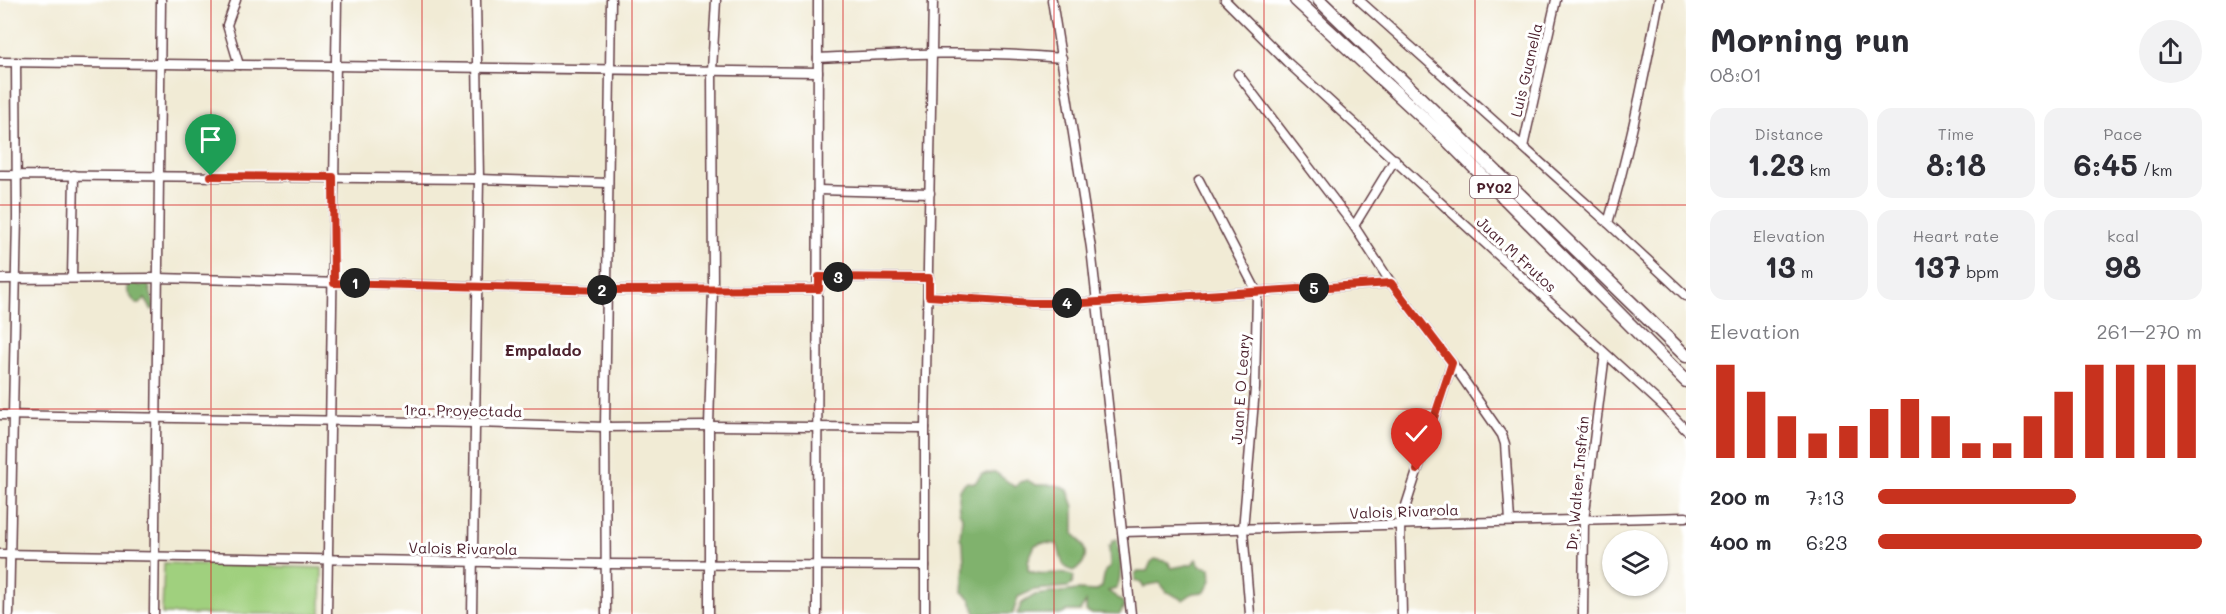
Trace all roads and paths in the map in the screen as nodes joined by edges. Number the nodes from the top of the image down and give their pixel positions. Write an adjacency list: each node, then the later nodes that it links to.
1 (161, 0): 21 (street)
2 (236, 0): 22 (street)
3 (337, 0): 23 (street)
4 (476, 0): 24 (street)
5 (611, 0): 25 (street)
6 (716, 0): 26 (street)
7 (818, 0): 17 (street)
8 (933, 0): 16 (street)
9 (1052, 0): 18 (street)
10 (1225, 0): 30 (street, Juan M Frutos)
11 (1296, 0): 62 (highway, PY02)
12 (1319, 0): 60 (highway, PY02)
13 (1359, 0): 29 (street)
14 (1556, 0): 29 (street, Luis Guanella)
15 (1659, 0): 41 (street)
16 (932, 53): 17 (street); 18 (street); 40 (street)
17 (818, 58): 27 (street)
18 (1062, 58): 58 (street)
19 (0, 62): 20 (street)
20 (16, 62): 21 (street); 32 (street)
21 (162, 64): 22 (street); 34 (street)
22 (239, 64): 23 (street)
23 (335, 66): 24 (street); 35 (street)
24 (477, 67): 25 (street); 36 (street)
25 (610, 69): 26 (street); 38 (street)
26 (712, 70): 27 (street); 52 (street)
27 (818, 72): 39 (street)
28 (1238, 74): 42 (street)
29 (1523, 147): 41 (street)
30 (1395, 159): 42 (street); 59 (street, Juan M Frutos)
31 (0, 174): 32 (street)
32 (16, 175): 33 (street); 48 (street)
33 (74, 175): 34 (street); 44 (street)
34 (159, 175): 35 (street); 45 (street)
35 (333, 177): 36 (street); 49 (street)
36 (478, 179): 38 (street); 51 (street)
37 (1198, 180): 55 (street, Juan E O Leary)
38 (608, 183): 54 (street)
39 (818, 190): 40 (street); 43 (street)
40 (930, 193): 46 (street)
41 (1608, 223): 57 (street)
42 (1354, 226): 50 (street)
43 (819, 277): 46 (street); 53 (street)
44 (72, 278): 45 (street); 48 (street)
45 (158, 278): 49 (street); 65 (street)
46 (929, 278): 56 (street)
47 (0, 279): 48 (street)
48 (15, 279): 64 (street)
49 (334, 283): 51 (street); 66 (street)
50 (1391, 283): 55 (street); 61 (street)
51 (478, 287): 54 (street); 67 (street)
52 (712, 289): 53 (street); 54 (street); 68 (street)
53 (819, 289): 69 (street)
54 (607, 290): 70 (street)
55 (1257, 292): 58 (street); 77 (street, Juan E O Leary)
56 (929, 296): 58 (street); 71 (street)
57 (1686, 296)
58 (1097, 300): 78 (street)
59 (1605, 354): 72 (street, Juan M Frutos); 74 (street, Dr. Walter Insfrán)
60 (1686, 356)
61 (1452, 363): 75 (street); 76 (street)
62 (1686, 381)
63 (0, 415): 64 (street, 1ra. Proyectada)
64 (13, 415): 65 (street, 1ra. Proyectada); 80 (street)
65 (157, 417): 66 (street, 1ra. Proyectada); 81 (street)
66 (332, 420): 67 (street, 1ra. Proyectada); 82 (street)
67 (476, 423): 70 (street, 1ra. Proyectada); 83 (street)
68 (709, 426): 69 (street, 1ra. Proyectada); 70 (street, 1ra. Proyectada); 85 (street)
69 (817, 426): 71 (street, 1ra. Proyectada); 86 (street)
70 (605, 427): 84 (street)
71 (925, 428): 87 (street)
72 (1686, 430)
73 (1686, 517): 74 (street, Valois Rivarola)
74 (1584, 520): 75 (street, Valois Rivarola); 99 (street, Dr. Walter Insfrán)
75 (1510, 521): 76 (street, Valois Rivarola)
76 (1400, 524): 77 (street, Valois Rivarola); 98 (street)
77 (1243, 530): 78 (street, Valois Rivarola); 97 (street, Juan E O Leary)
78 (1123, 532): 96 (street)
79 (0, 554): 80 (street, Valois Rivarola)
80 (10, 555): 81 (street, Valois Rivarola); 88 (street)
81 (154, 557): 82 (street, Valois Rivarola); 89 (street)
82 (328, 560): 83 (street, Valois Rivarola); 90 (street)
83 (473, 561): 84 (street, Valois Rivarola); 91 (street)
84 (606, 564): 85 (street, Valois Rivarola); 92 (street)
85 (710, 565): 86 (street, Valois Rivarola); 93 (street)
86 (817, 566): 87 (street, Valois Rivarola); 94 (street)
87 (925, 566): 95 (street)
88 (9, 614)
89 (154, 614)
90 (327, 614)
91 (472, 614)
92 (606, 614)
93 (709, 614)
94 (817, 614)
95 (925, 614)
96 (1131, 614)
97 (1250, 614)
98 (1402, 614)
99 (1583, 614)

